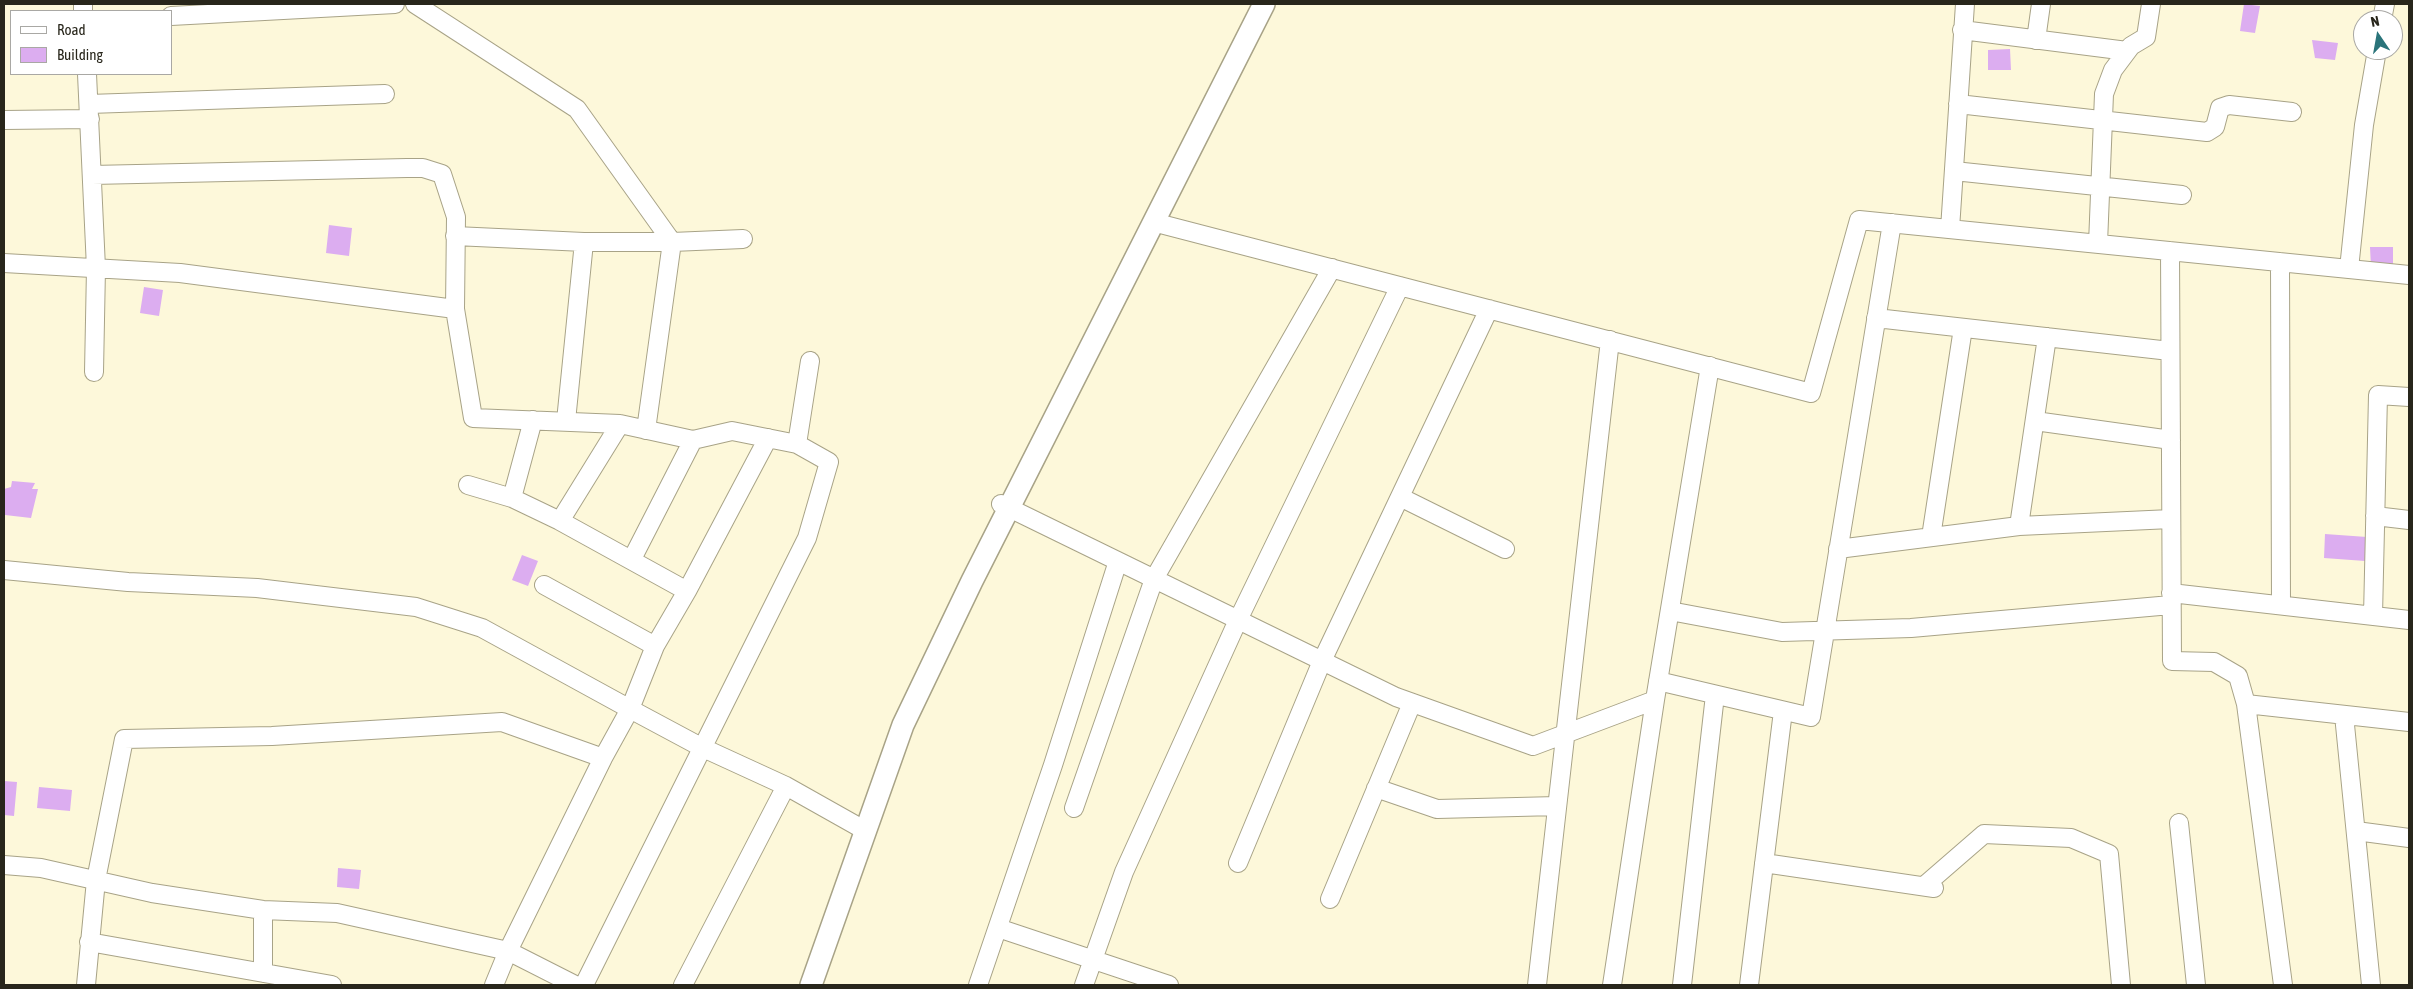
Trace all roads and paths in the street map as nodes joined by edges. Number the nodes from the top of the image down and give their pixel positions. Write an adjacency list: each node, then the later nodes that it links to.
1 (395, 4): 7 (street)
2 (415, 4): 29 (street)
3 (1264, 4): 23 (street)
4 (1965, 4): 8 (street)
5 (2041, 4): 9 (street)
6 (2151, 4): 10 (street)
7 (172, 16)
8 (1962, 30): 9 (street); 14 (street)
9 (2036, 40): 10 (street)
10 (2127, 51): 17 (street)
11 (2375, 60): 36 (street)
12 (87, 75): 15 (street)
13 (386, 94): 15 (street)
14 (1958, 104): 17 (street); 19 (street)
15 (89, 112): 18 (street); 20 (street)
16 (2292, 112): 17 (street)
17 (2103, 119): 21 (street)
18 (4, 120)
19 (1954, 172): 21 (street); 25 (street)
20 (92, 175): 26 (street); 34 (street)
21 (2100, 186): 22 (street); 30 (street)
22 (2182, 195)
23 (1154, 222): 35 (street); 62 (street)
24 (1892, 223): 25 (street); 41 (street); 47 (street)
25 (1950, 229): 30 (street)
26 (455, 236): 28 (street); 39 (street)
27 (743, 239): 29 (street)
28 (584, 242): 29 (street); 51 (street)
29 (672, 242): 54 (street)
30 (2098, 244): 31 (street)
31 (2170, 251): 32 (street); 45 (street)
32 (2280, 262): 36 (street); 78 (street)
33 (4, 264): 34 (street)
34 (96, 268): 39 (street); 48 (street)
35 (1332, 268): 38 (street); 74 (street)
36 (2349, 269): 37 (street)
37 (2409, 276)
38 (1400, 286): 40 (street); 81 (street)
39 (455, 309): 50 (street)
40 (1490, 309): 44 (street); 60 (street)
41 (1876, 318): 42 (street); 70 (street)
42 (1963, 328): 43 (street); 68 (street)
43 (2047, 337): 45 (street); 52 (street)
44 (1610, 340): 47 (street); 95 (street)
45 (2170, 351): 57 (street)
46 (810, 361): 58 (street)
47 (1710, 366): 79 (street)
48 (94, 372)
49 (2409, 397): 63 (street)
50 (533, 420): 51 (street); 61 (street)
51 (566, 421): 53 (street)
52 (2035, 422): 57 (street); 67 (street)
53 (620, 424): 54 (street); 66 (street)
54 (646, 430): 56 (street)
55 (768, 438): 56 (street); 58 (street); 76 (street)
56 (693, 440): 71 (street)
57 (2171, 440): 64 (street)
58 (797, 444): 96 (street)
59 (468, 485): 61 (street)
60 (1400, 497): 69 (street); 85 (street)
61 (512, 498): 66 (street)
62 (1004, 506): 72 (street); 103 (street)
63 (2376, 516): 65 (street); 80 (street)
64 (2171, 518): 67 (street); 77 (street)
65 (2409, 520)
66 (560, 521): 71 (street)
67 (2019, 526): 68 (street)
68 (1931, 537): 70 (street)
69 (1505, 549)
70 (1838, 549): 83 (street)
71 (632, 559): 76 (street)
72 (1118, 561): 74 (street); 112 (street)
73 (4, 570): 91 (street)
74 (1154, 579): 81 (street); 101 (street)
75 (544, 586): 84 (street)
76 (687, 591): 84 (street)
77 (2171, 599): 78 (street); 83 (street); 90 (street)
78 (2281, 605): 80 (street)
79 (1670, 611): 83 (street); 86 (street)
80 (2374, 616): 82 (street)
81 (1238, 620): 85 (street); 115 (street)
82 (2409, 620)
83 (1825, 630): 92 (street)
84 (655, 646): 91 (street)
85 (1322, 661): 89 (street); 106 (street)
86 (1658, 681): 87 (street); 88 (street)
87 (1715, 695): 92 (street); 129 (street)
88 (1655, 700): 95 (street); 128 (street)
89 (1412, 703): 95 (street); 99 (street)
90 (2246, 704): 93 (street); 133 (street)
91 (630, 709): 96 (street); 97 (street)
92 (1783, 711): 107 (street)
93 (2344, 715): 94 (street); 104 (street)
94 (2409, 722)
95 (1566, 734): 100 (street)
96 (701, 747): 98 (street); 121 (street)
97 (603, 758): 109 (street); 114 (street)
98 (786, 786): 103 (street); 122 (street)
99 (1376, 788): 100 (street); 110 (street)
100 (1557, 806): 127 (street)
101 (1074, 808)
102 (2179, 823): 132 (street)
103 (866, 831): 123 (street)
104 (2356, 831): 105 (street); 134 (street)
105 (2409, 838)
106 (1238, 862)
107 (1764, 863): 130 (street); 131 (street)
108 (4, 865): 109 (street)
109 (96, 880): 111 (street); 113 (street)
110 (1330, 899)
111 (263, 910): 114 (street); 116 (street)
112 (998, 928): 115 (street); 124 (street)
113 (89, 942): 116 (street); 117 (street)
114 (508, 951): 119 (street); 120 (street)
115 (1093, 959): 125 (street); 126 (street)
116 (263, 973): 118 (street)
117 (86, 985)
118 (332, 985)
119 (494, 985)
120 (575, 985)
121 (584, 985)
122 (682, 985)
123 (811, 985)
124 (978, 985)
125 (1084, 985)
126 (1169, 985)
127 (1537, 985)
128 (1612, 985)
129 (1682, 985)
130 (1749, 985)
131 (2121, 985)
132 (2196, 985)
133 (2283, 985)
134 (2371, 985)

